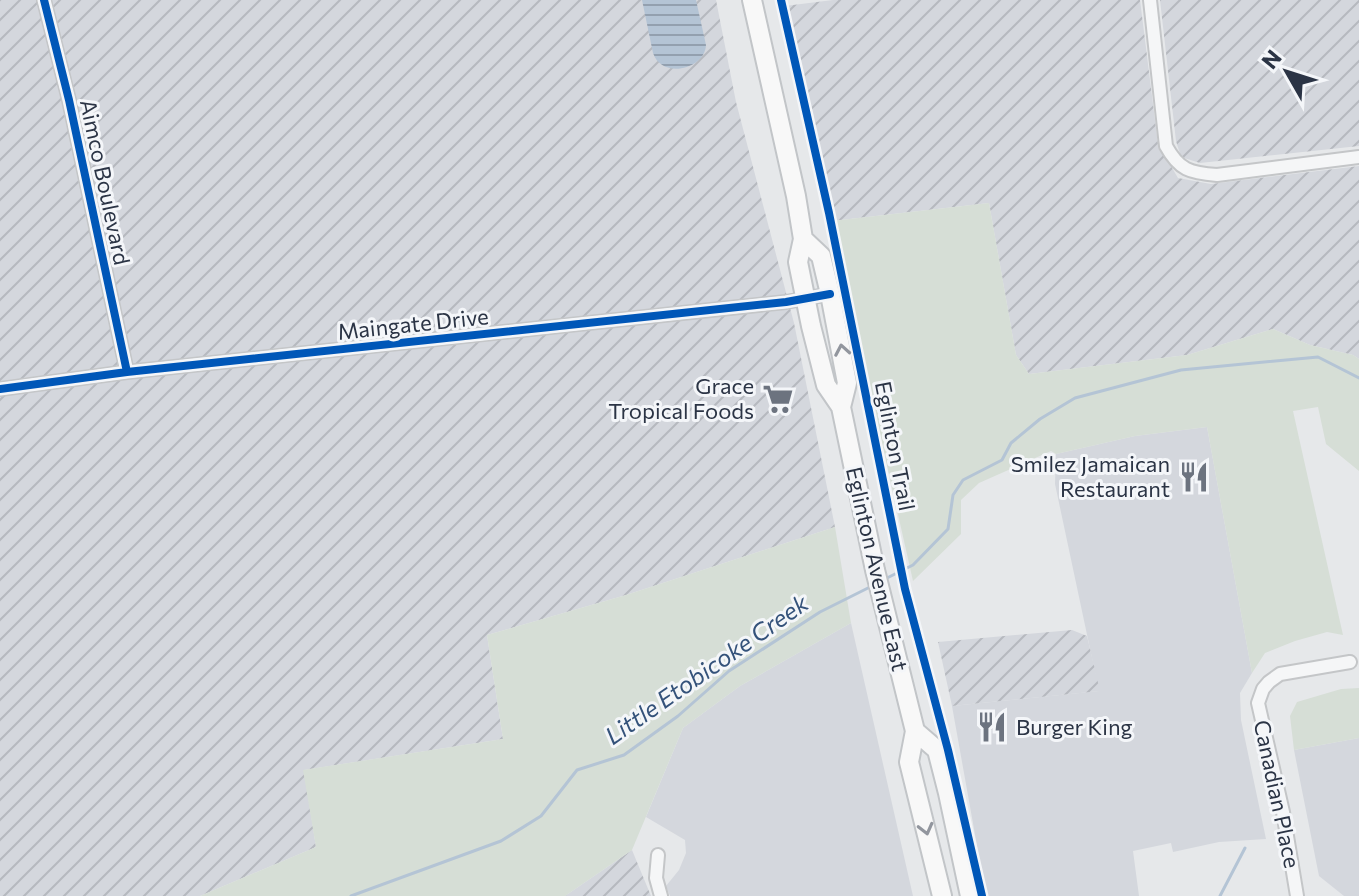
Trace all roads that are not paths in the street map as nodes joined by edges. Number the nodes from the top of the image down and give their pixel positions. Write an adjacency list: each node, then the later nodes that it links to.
1 (44, 0): 8 (street, Aimco Boulevard)
2 (752, 0): 5 (main road, Eglinton Avenue East)
3 (1150, 0): 4 (street)
4 (1359, 157)
5 (803, 239): 6 (main road, Eglinton Avenue East); 7 (main road, Eglinton Avenue East)
6 (830, 294): 7 (street, Maingate Drive); 10 (main road, Eglinton Avenue East, one-way to 6)
7 (806, 299): 8 (street, Maingate Drive); 10 (main road, Eglinton Avenue East)
8 (127, 372): 9 (street, Maingate Drive)
9 (0, 389)
10 (841, 407): 12 (main road, Eglinton Avenue East)
11 (1350, 662): 17 (street, Canadian Place)
12 (915, 731): 15 (main road, Eglinton Avenue East, one-way to 15); 16 (main road, Eglinton Avenue East)
13 (658, 855): 14 (street)
14 (661, 896)
15 (942, 896)
16 (970, 896)
17 (1297, 896)

